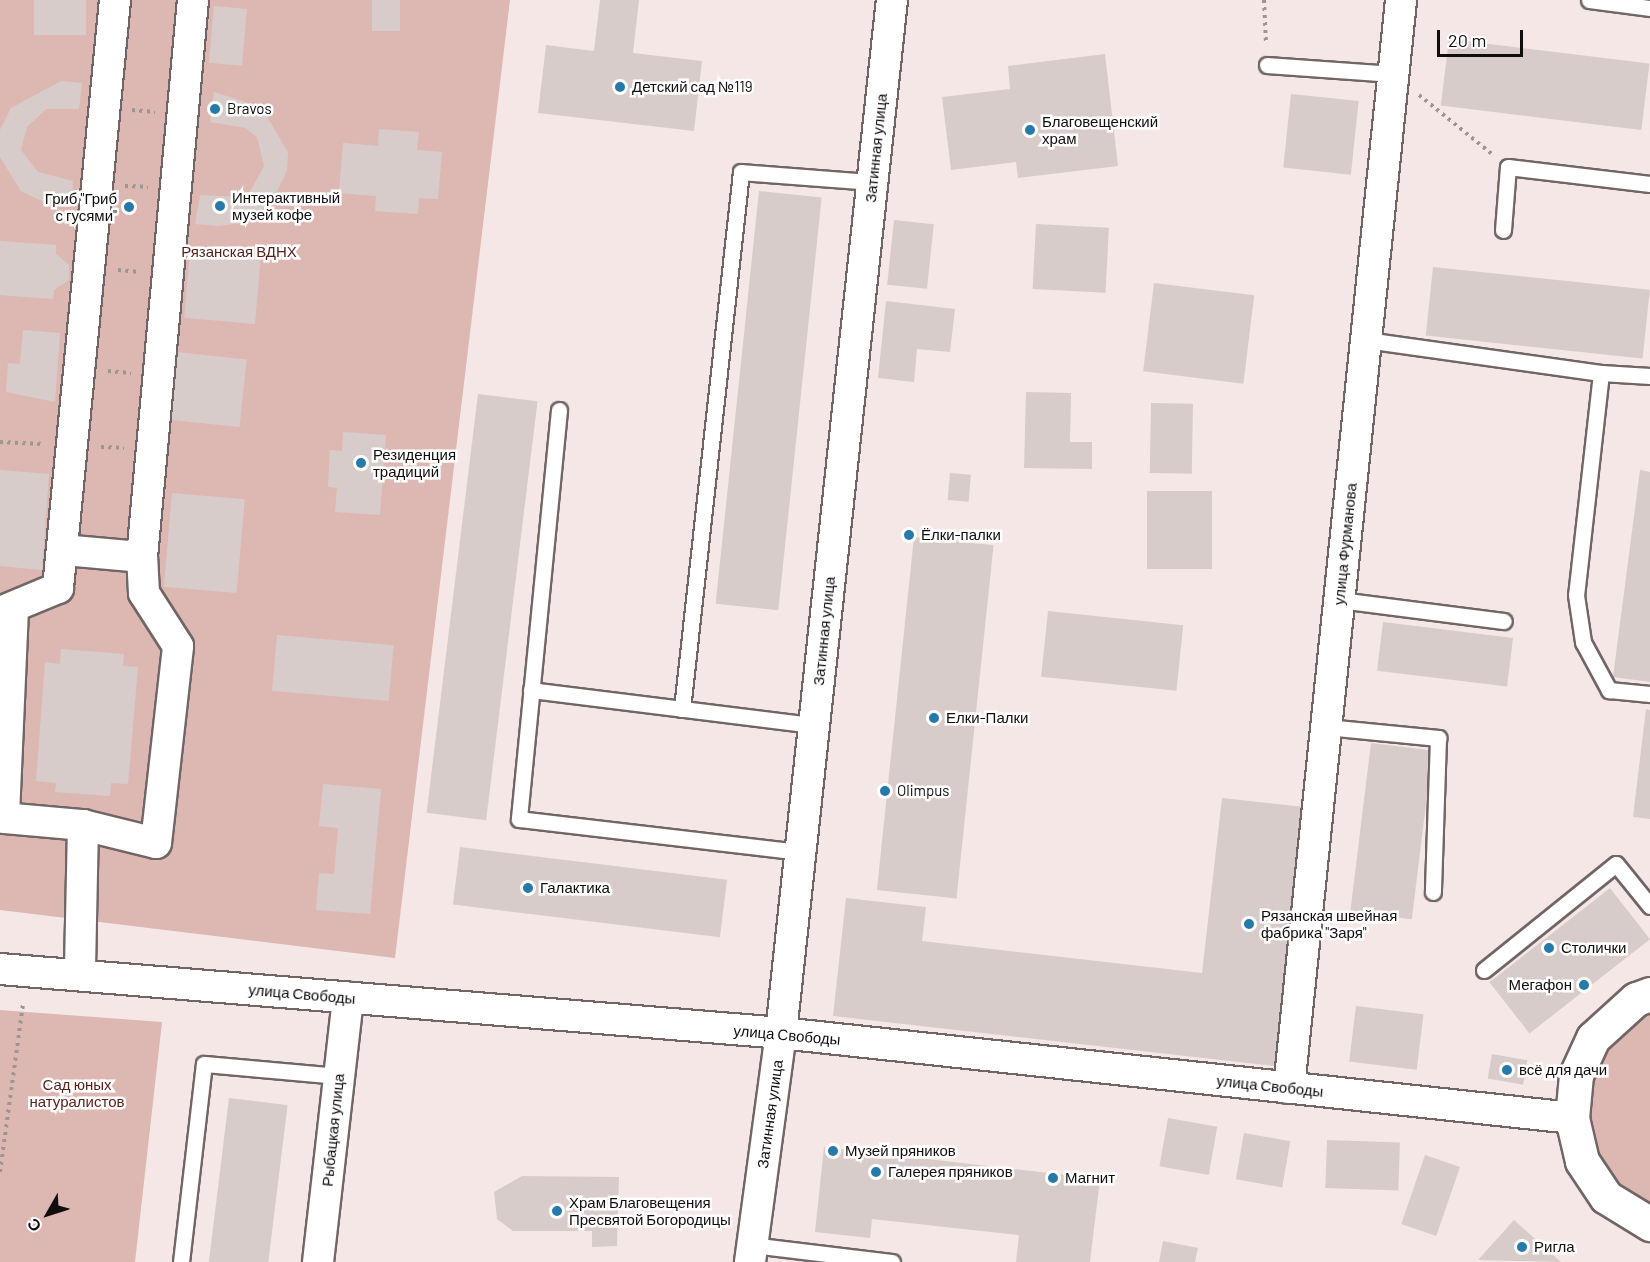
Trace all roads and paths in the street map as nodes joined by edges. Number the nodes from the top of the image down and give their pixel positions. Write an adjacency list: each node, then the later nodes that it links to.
1 (115, 0): 10 (street)
2 (193, 0): 11 (street)
3 (892, 0): 13 (street, Затинная улица)
4 (1264, 0): 8 (path)
5 (1401, 0): 9 (street, улица Фурманова)
6 (1589, 0): 7 (lane)
7 (1650, 8)
8 (1267, 64): 9 (lane)
9 (1393, 74): 12 (path); 20 (street, улица Фурманова)
10 (105, 109): 11 (path); 15 (street)
11 (183, 113): 16 (street)
12 (1508, 167): 14 (lane); 17 (lane)
13 (872, 182): 36 (lane); 37 (street, Затинная улица)
14 (1650, 184)
15 (99, 185): 16 (path); 18 (street)
16 (176, 188): 19 (street)
17 (1503, 230)
18 (91, 268): 19 (path); 21 (street)
19 (168, 274): 23 (street)
20 (1366, 340): 22 (lane); 31 (street, улица Фурманова)
21 (82, 369): 23 (path); 27 (street)
22 (1601, 373): 24 (lane); 35 (lane)
23 (159, 374): 28 (street)
24 (1650, 376)
25 (559, 410): 34 (lane)
26 (0, 442): 27 (path)
27 (75, 446): 28 (path); 29 (street)
28 (152, 450): 30 (street)
29 (63, 550): 30 (street); 32 (street)
30 (142, 557): 40 (street)
31 (1339, 600): 33 (lane); 38 (street, улица Фурманова)
32 (7, 610): 39 (street)
33 (1504, 621)
34 (531, 690): 36 (lane); 41 (lane)
35 (1650, 694)
36 (682, 709): 37 (lane)
37 (814, 725): 41 (street, Затинная улица)
38 (1326, 727): 42 (lane); 52 (street, улица Фурманова)
39 (3, 752): 40 (street)
40 (83, 825): 46 (street)
41 (800, 852): 50 (street, Затинная улица)
42 (1433, 892)
43 (1650, 906): 45 (lane)
44 (0, 969): 46 (street, улица Свободы)
45 (1484, 970)
46 (80, 974): 48 (street, улица Свободы)
47 (1650, 994): 53 (main road)
48 (348, 998): 50 (street, улица Свободы); 51 (street, Рыбацкая улица)
49 (23, 1004): 54 (path)
50 (781, 1033): 52 (street, улица Свободы); 56 (street, Затинная улица)
51 (339, 1076): 57 (lane); 58 (street, Рыбацкая улица)
52 (1289, 1088): 53 (street, улица Свободы)
53 (1572, 1118): 55 (main road)
54 (0, 1172)
55 (1650, 1224)
56 (751, 1254): 59 (lane)
57 (181, 1262)
58 (318, 1262)
59 (892, 1262)

